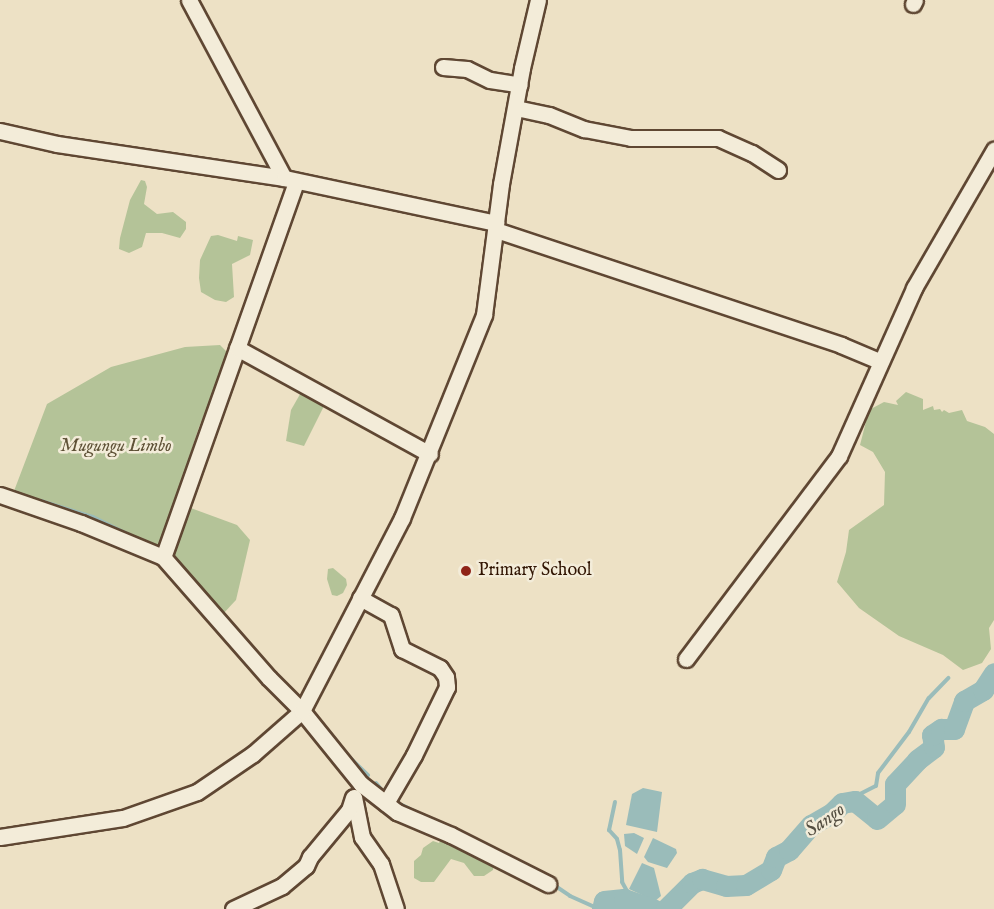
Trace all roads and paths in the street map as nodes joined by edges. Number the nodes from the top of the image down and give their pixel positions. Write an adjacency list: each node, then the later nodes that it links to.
1 (189, 0): 9 (street)
2 (538, 0): 4 (street)
3 (443, 67): 4 (street)
4 (520, 85): 5 (street)
5 (516, 108): 8 (street); 10 (street)
6 (0, 131): 9 (street)
7 (994, 150): 12 (street)
8 (778, 170)
9 (290, 180): 10 (street); 11 (street)
10 (496, 226): 12 (street); 13 (street)
11 (237, 348): 13 (street); 15 (street)
12 (879, 361): 17 (street)
13 (430, 454): 16 (street)
14 (0, 495): 15 (street)
15 (163, 557): 18 (street)
16 (360, 598): 18 (street); 21 (street)
17 (686, 660)
18 (302, 711): 19 (street); 22 (street)
19 (361, 784): 20 (street); 21 (street)
20 (353, 798): 24 (street); 25 (street)
21 (386, 803): 23 (street)
22 (0, 837)
23 (548, 884)
24 (233, 909)
25 (396, 909)

